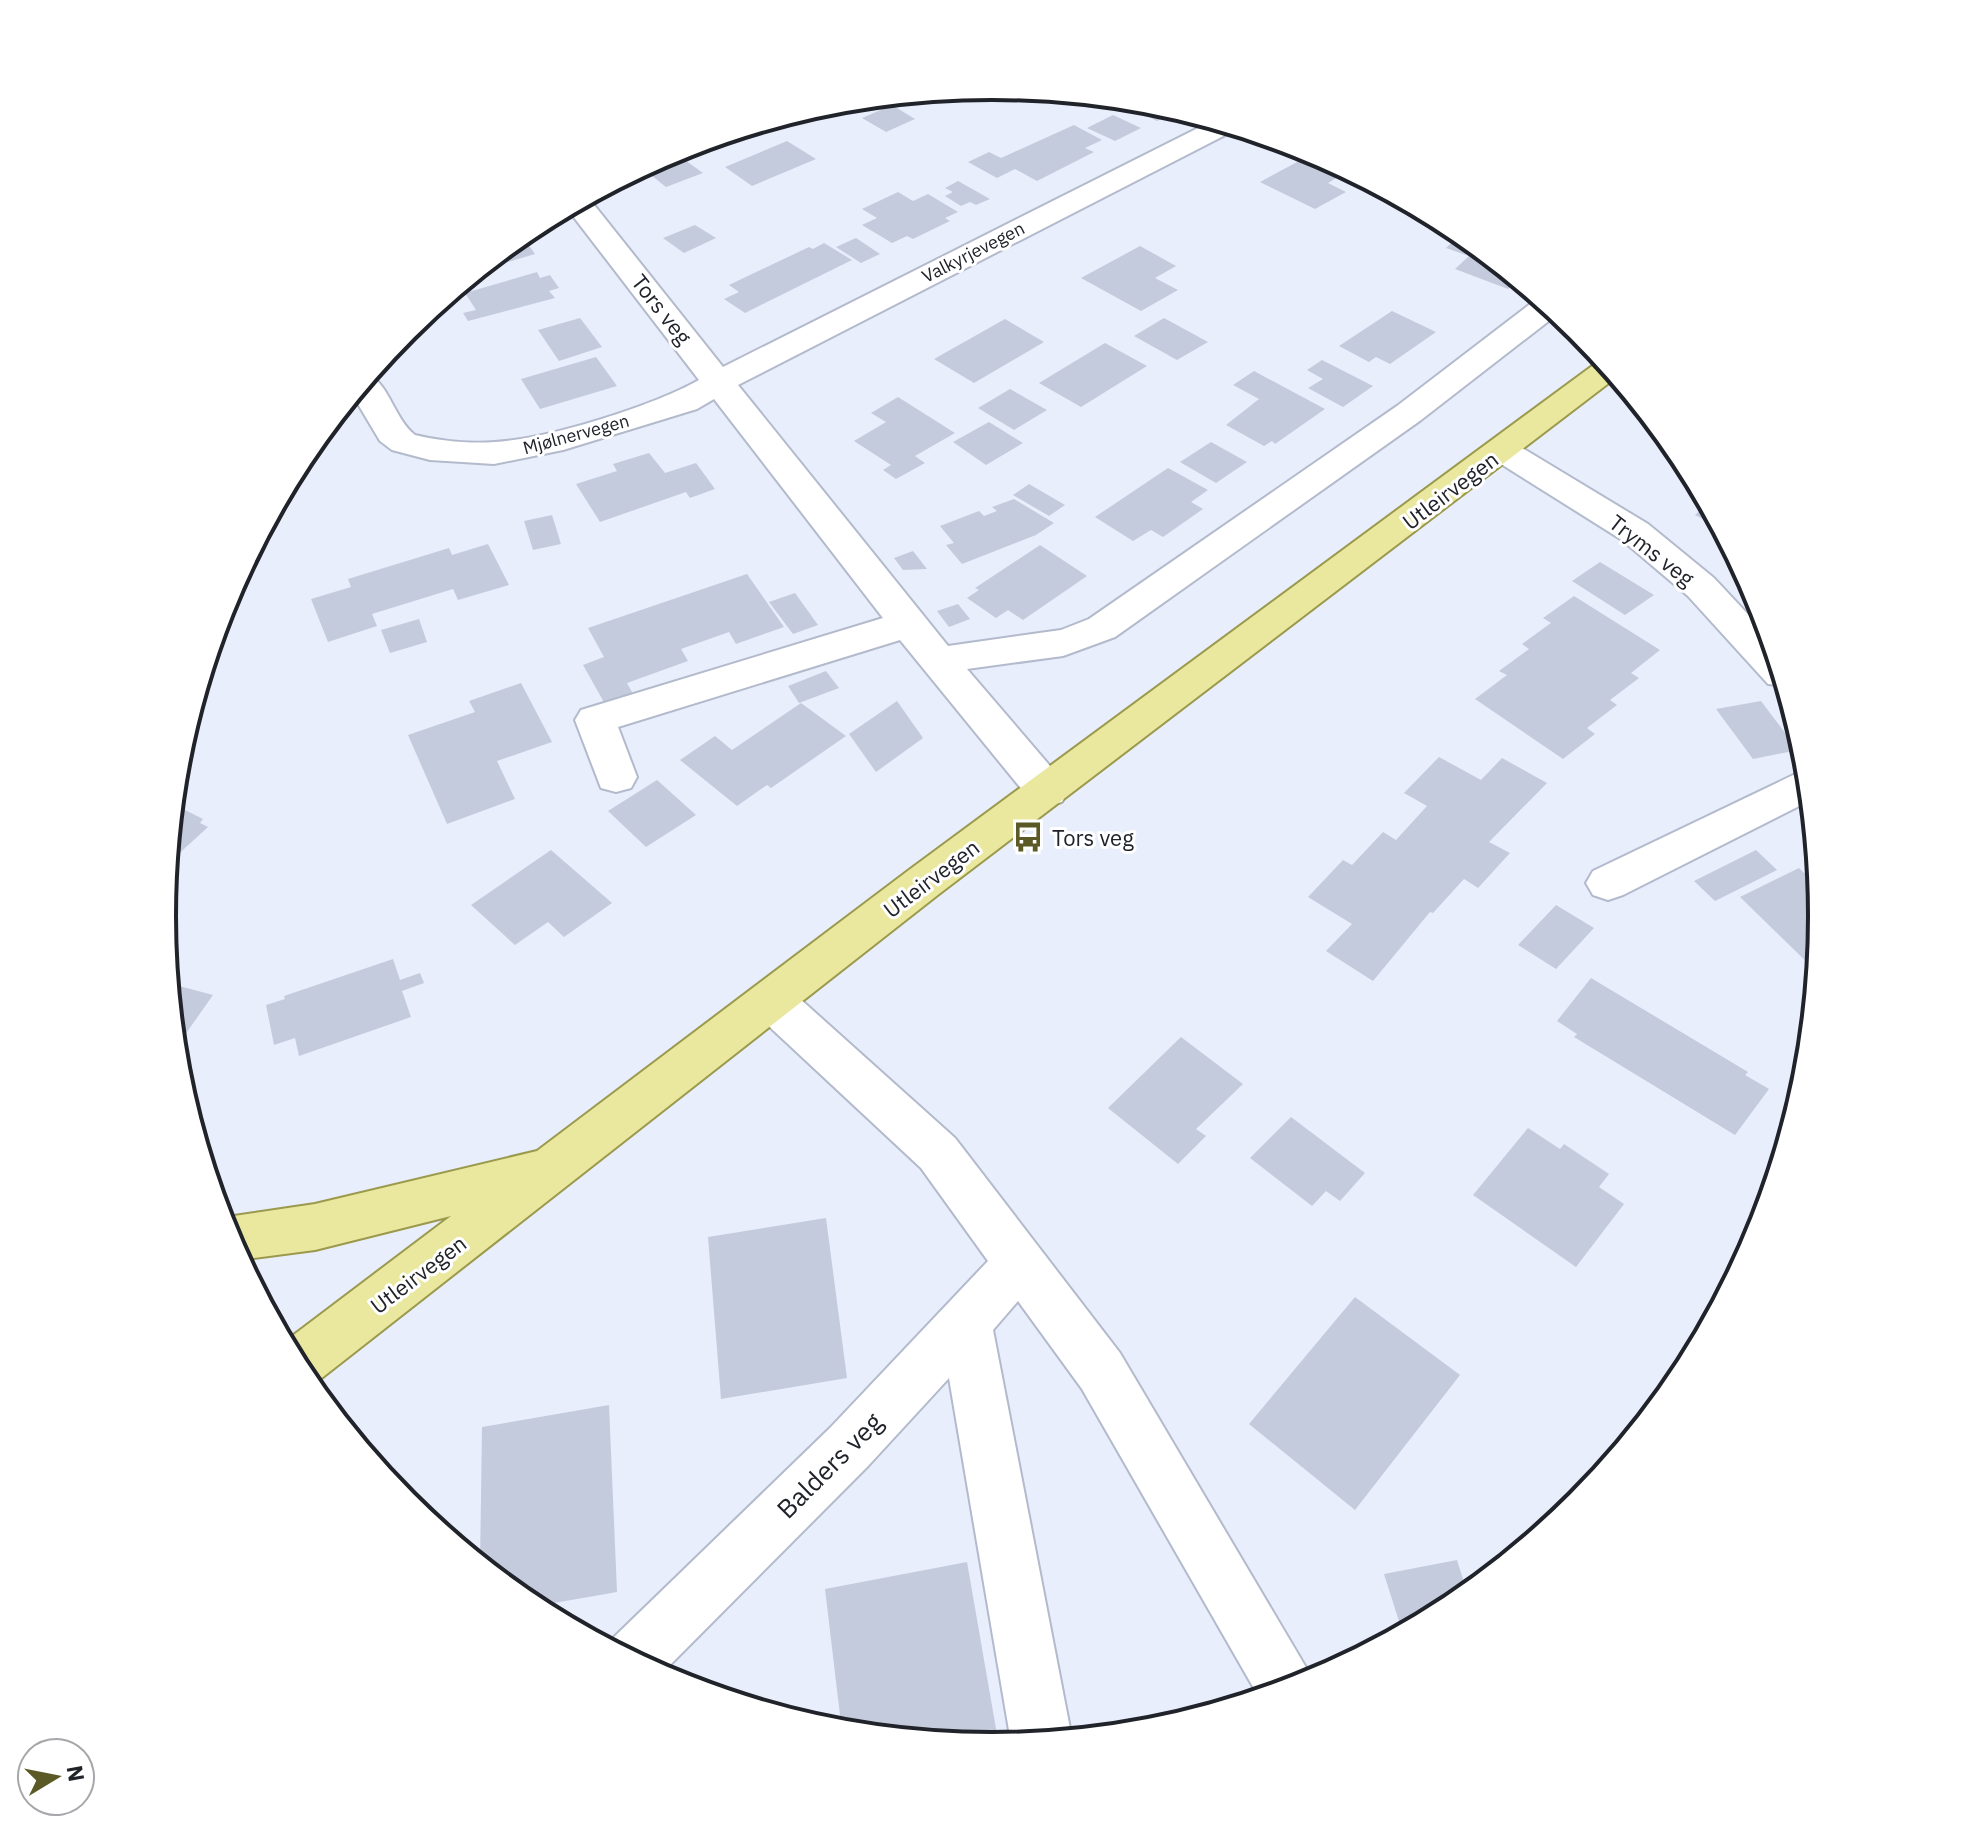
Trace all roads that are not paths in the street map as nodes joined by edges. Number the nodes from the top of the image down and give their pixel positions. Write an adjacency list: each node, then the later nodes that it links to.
1 (1214, 131): 5 (street, Valkyrjevegen)
2 (583, 210): 5 (street, Tors veg)
3 (1540, 312): 10 (street)
4 (1601, 373): 7 (main road, Utleirvegen)
5 (720, 382): 6 (street, Mjølnervegen); 8 (street, Tors veg)
6 (367, 392)
7 (1502, 450): 9 (street, Tryms veg); 13 (main road, Utleirvegen)
8 (908, 624): 10 (street, Tors veg); 11 (street)
9 (1766, 657)
10 (939, 662): 13 (street, Tors veg)
11 (616, 777)
12 (1798, 788): 14 (street)
13 (1047, 791): 15 (main road, Utleirvegen)
14 (1608, 883)
15 (773, 1002): 16 (main road, Utleirvegen); 18 (street)
16 (558, 1168): 17 (main road); 20 (main road, Utleirvegen)
17 (241, 1236)
18 (1020, 1263): 19 (street, Balders veg); 22 (street)
19 (965, 1322): 21 (street, Balders veg); 23 (street)
20 (306, 1358)
21 (640, 1653)
22 (1282, 1679)
23 (1040, 1731)

